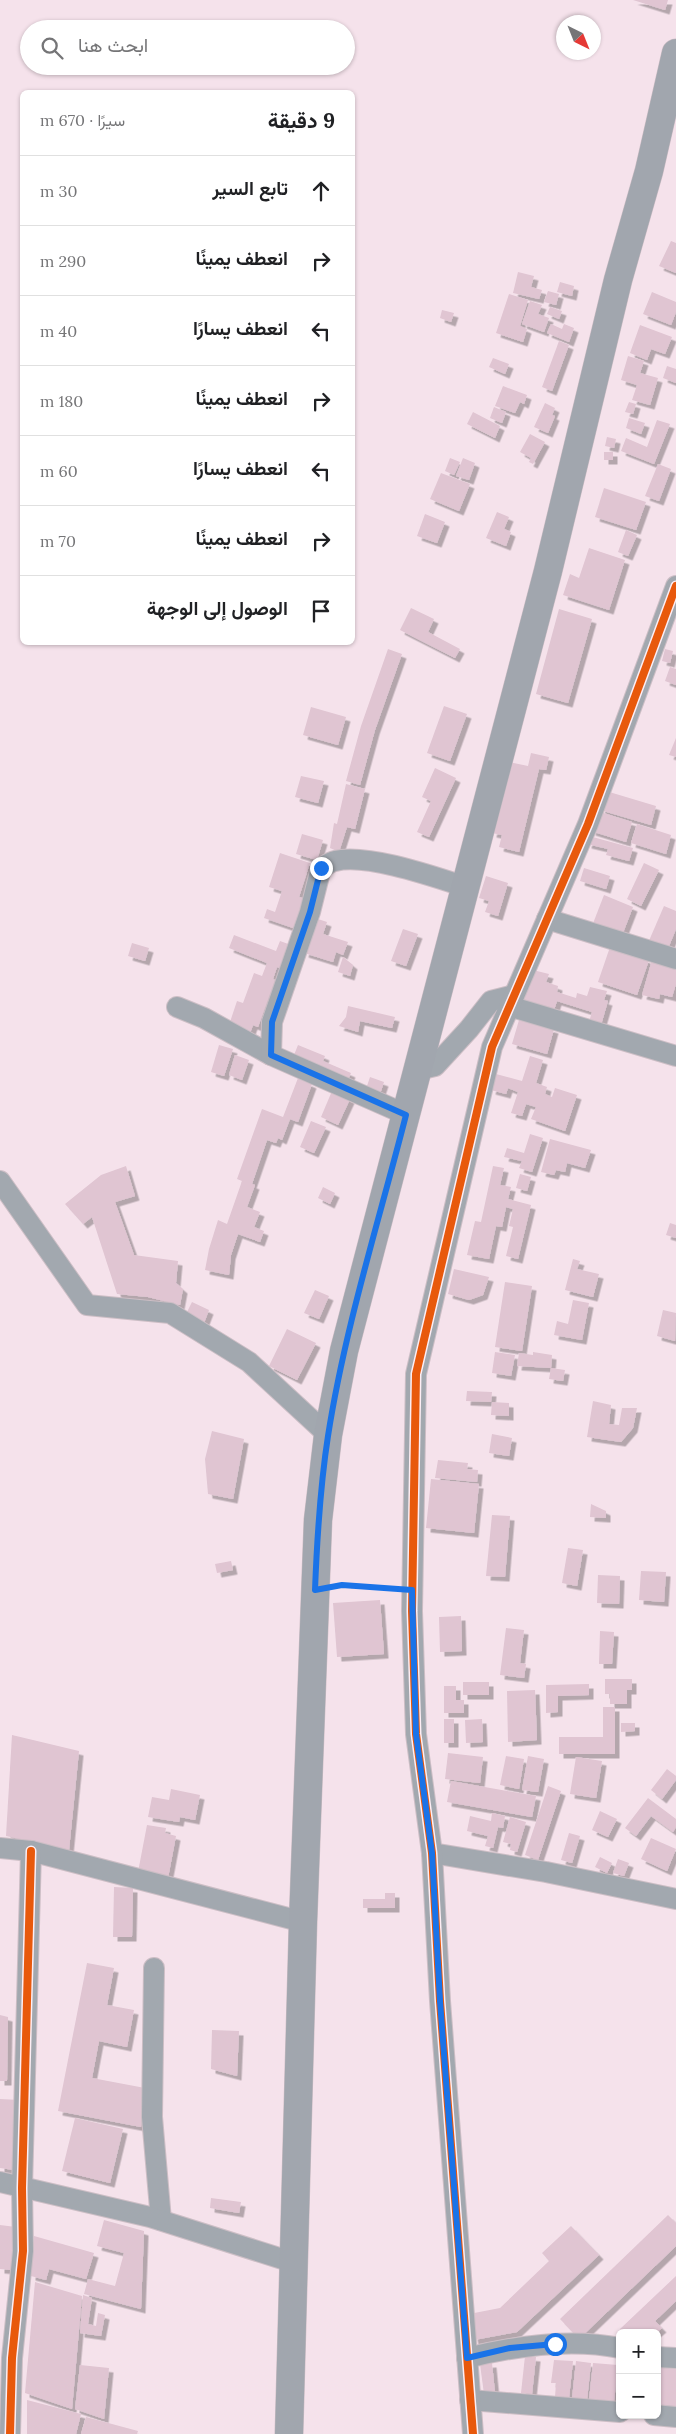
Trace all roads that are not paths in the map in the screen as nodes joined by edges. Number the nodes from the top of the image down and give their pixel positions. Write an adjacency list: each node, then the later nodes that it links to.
1 (674, 69): 3 (main road)
2 (676, 586): 4 (street)
3 (466, 887): 8 (street); 10 (main road)
4 (547, 919): 5 (street); 6 (street)
5 (676, 959)
6 (512, 1001): 9 (street); 10 (street); 16 (street)
7 (177, 1008): 8 (street)
8 (271, 1055): 11 (street)
9 (676, 1056)
10 (418, 1070): 11 (main road)
11 (406, 1115): 13 (main road)
12 (0, 1181): 13 (street)
13 (328, 1435): 18 (main road)
14 (0, 1848): 15 (street)
15 (31, 1851): 18 (street); 21 (street)
16 (432, 1853): 17 (street); 26 (street)
17 (676, 1899)
18 (303, 1922): 23 (main road)
19 (154, 1968): 22 (street)
20 (0, 2182): 21 (street)
21 (22, 2188): 22 (street); 32 (street)
22 (161, 2220): 23 (street)
23 (295, 2263): 33 (main road)
24 (616, 2348): 26 (street)
25 (661, 2356): 27 (street)
26 (467, 2358): 28 (street)
27 (676, 2358)
28 (470, 2400): 29 (street); 34 (street)
29 (616, 2412)
30 (661, 2416): 31 (street)
31 (676, 2417)
32 (10, 2434)
33 (289, 2434)
34 (473, 2434)

